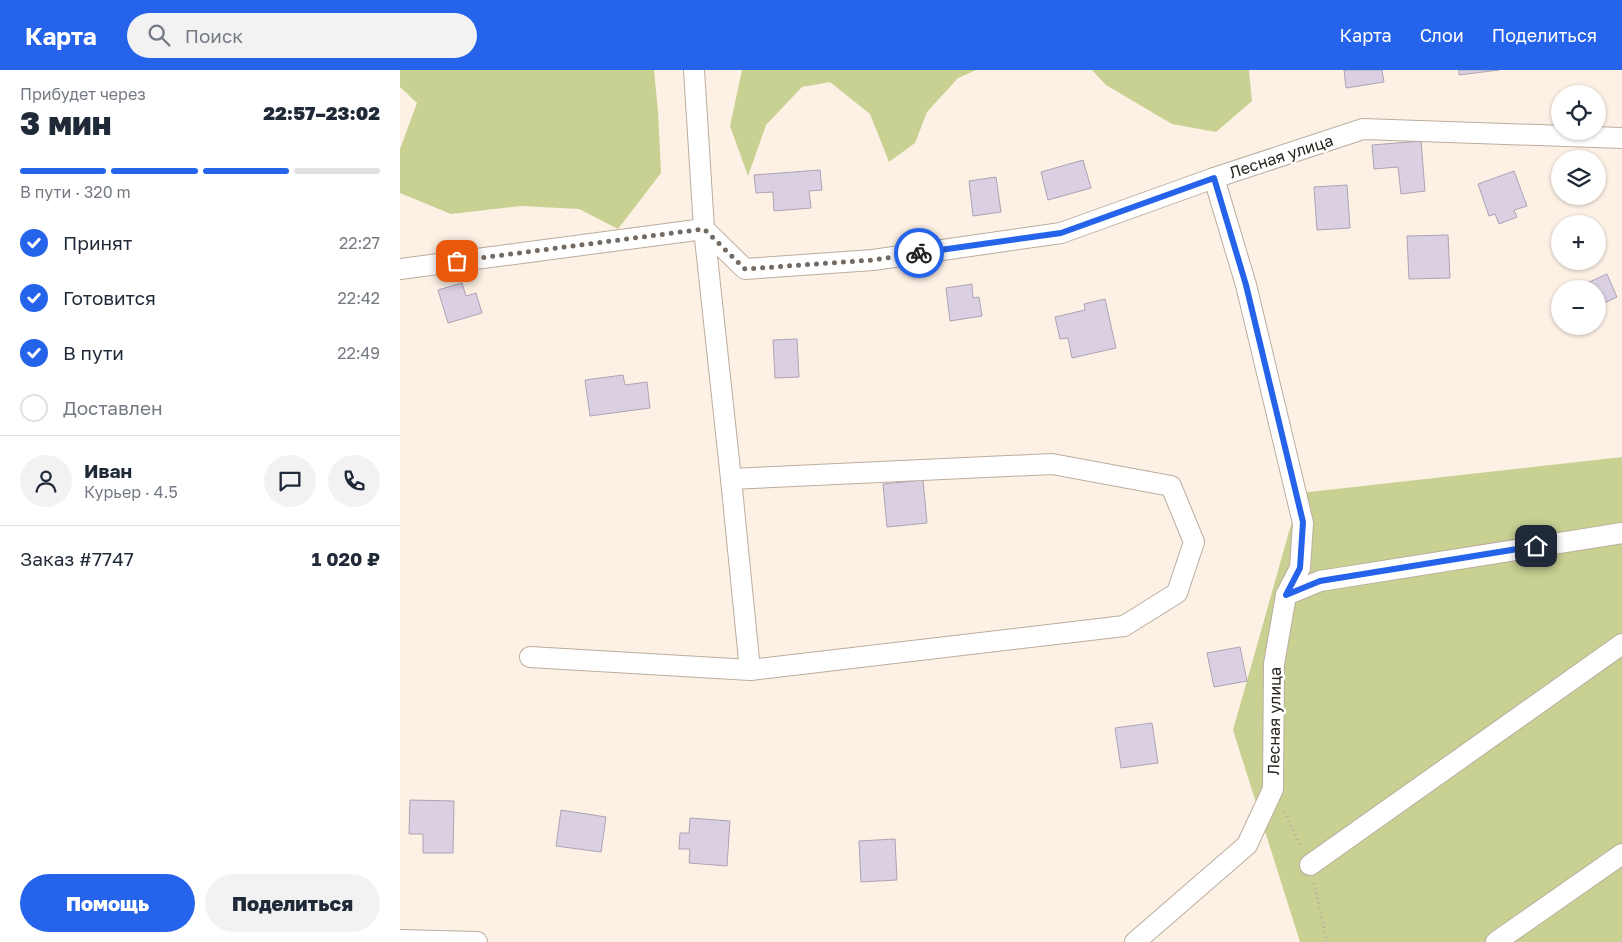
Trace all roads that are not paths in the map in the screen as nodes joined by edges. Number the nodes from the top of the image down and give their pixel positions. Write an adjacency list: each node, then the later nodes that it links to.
1 (694, 70): 4 (street)
2 (1622, 138): 3 (street, Лесная улица)
3 (1214, 178): 4 (street, Лесная улица); 8 (street, Лесная улица)
4 (704, 229): 5 (street); 6 (street)
5 (400, 269)
6 (731, 479): 11 (street); 11 (street)
7 (1622, 533): 8 (street)
8 (1286, 595): 16 (street, Лесная улица)
9 (1622, 644): 13 (street)
10 (530, 657): 11 (street)
11 (750, 670)
12 (1622, 854): 17 (street)
13 (1310, 865)
14 (400, 940): 15 (street)
15 (477, 942)
16 (1135, 942)
17 (1496, 942)

